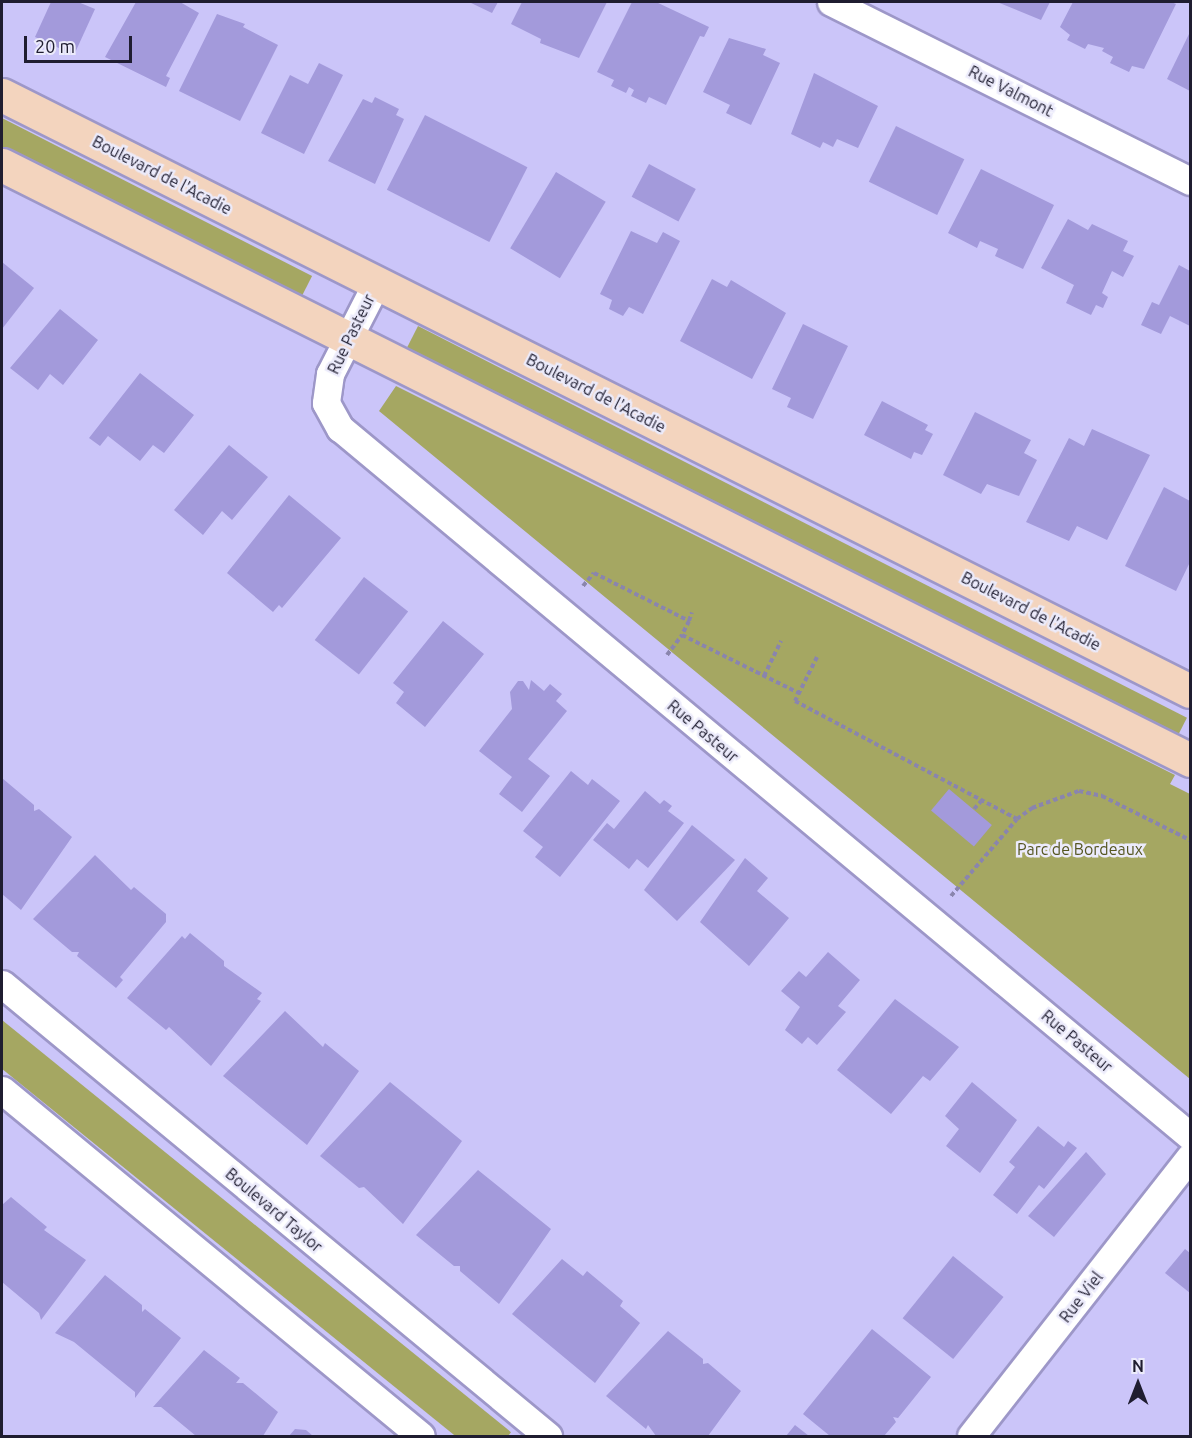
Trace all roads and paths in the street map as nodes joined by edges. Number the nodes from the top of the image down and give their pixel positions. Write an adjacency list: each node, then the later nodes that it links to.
1 (831, 2): 4 (street, Rue Valmont)
2 (2, 95): 5 (main road, Boulevard de l'Acadie)
3 (2, 165): 6 (main road)
4 (1191, 181)
5 (377, 282): 6 (street, Rue Pasteur); 15 (main road, Boulevard de l'Acadie)
6 (347, 338): 19 (main road); 27 (street, Rue Pasteur)
7 (583, 586): 9 (path)
8 (692, 612): 9 (path)
9 (689, 621): 10 (path)
10 (682, 635): 12 (path); 14 (path)
11 (781, 641): 14 (path)
12 (667, 655)
13 (817, 657): 16 (path)
14 (764, 676): 16 (path)
15 (1191, 691)
16 (799, 693): 18 (path)
17 (870, 730): 18 (path)
18 (867, 738): 20 (path)
19 (1191, 760)
20 (983, 799): 21 (path); 22 (path)
21 (974, 809)
22 (1017, 819): 23 (path); 24 (path)
23 (1191, 840)
24 (954, 892)
25 (2, 984): 30 (street, Boulevard Taylor)
26 (2, 1090): 29 (street)
27 (1191, 1136)
28 (1191, 1157): 31 (street, Rue Viel)
29 (421, 1437)
30 (548, 1437)
31 (971, 1437)

